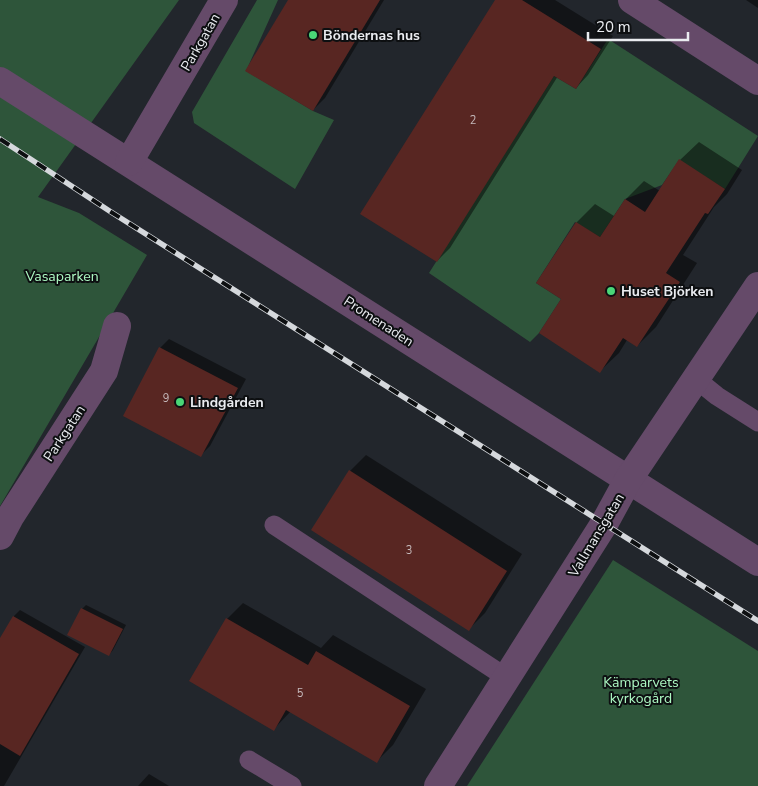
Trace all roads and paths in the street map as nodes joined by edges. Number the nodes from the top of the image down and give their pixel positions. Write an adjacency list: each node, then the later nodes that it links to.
1 (224, 0): 5 (street, Parkgatan)
2 (632, 0): 4 (street)
3 (0, 81): 5 (street, Promenaden)
4 (758, 81)
5 (129, 162): 10 (street, Promenaden)
6 (758, 286): 8 (street, Vallmansgatan)
7 (117, 326): 12 (street, Parkgatan)
8 (696, 379): 9 (lane); 10 (street, Vallmansgatan)
9 (758, 422)
10 (628, 480): 13 (street, Promenaden); 14 (street, Vallmansgatan)
11 (274, 525): 14 (lane)
12 (0, 536)
13 (758, 562)
14 (507, 678): 17 (street, Vallmansgatan)
15 (249, 760): 16 (lane)
16 (292, 786)
17 (438, 786)

